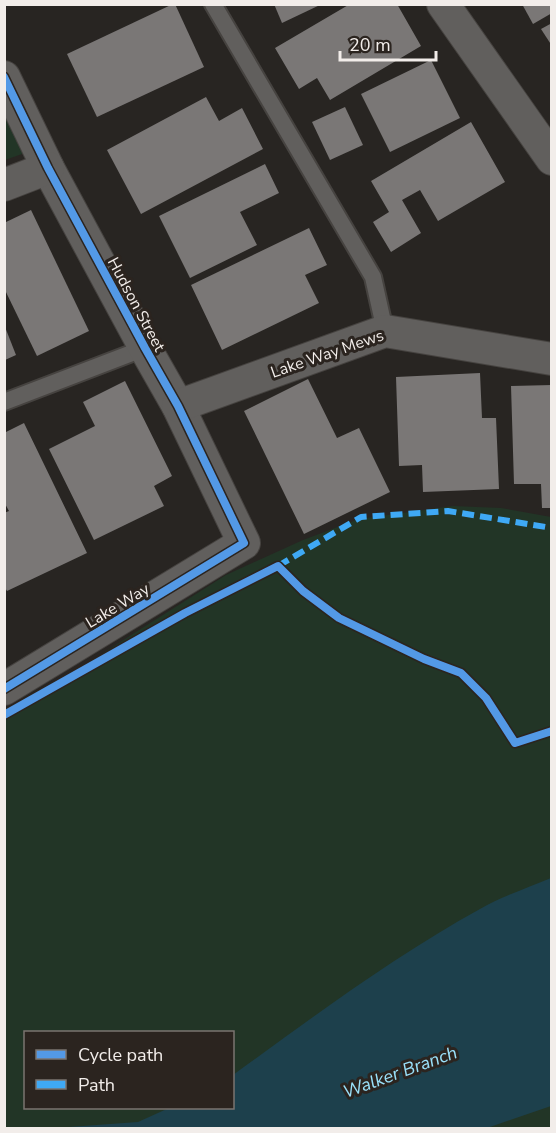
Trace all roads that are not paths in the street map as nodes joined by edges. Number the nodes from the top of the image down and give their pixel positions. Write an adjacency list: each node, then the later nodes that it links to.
1 (213, 4): 7 (lane)
2 (443, 4): 4 (street)
3 (4, 77): 5 (street, Hudson Street)
4 (552, 159)
5 (48, 168): 6 (street); 8 (street, Hudson Street)
6 (4, 185)
7 (385, 331): 9 (street, Lake Way Mews); 11 (street, Lake Way Mews)
8 (145, 348): 10 (lane); 11 (street, Hudson Street)
9 (552, 359)
10 (4, 402)
11 (178, 405): 12 (street, Hudson Street)
12 (244, 543): 13 (street, Lake Way)
13 (4, 689)

